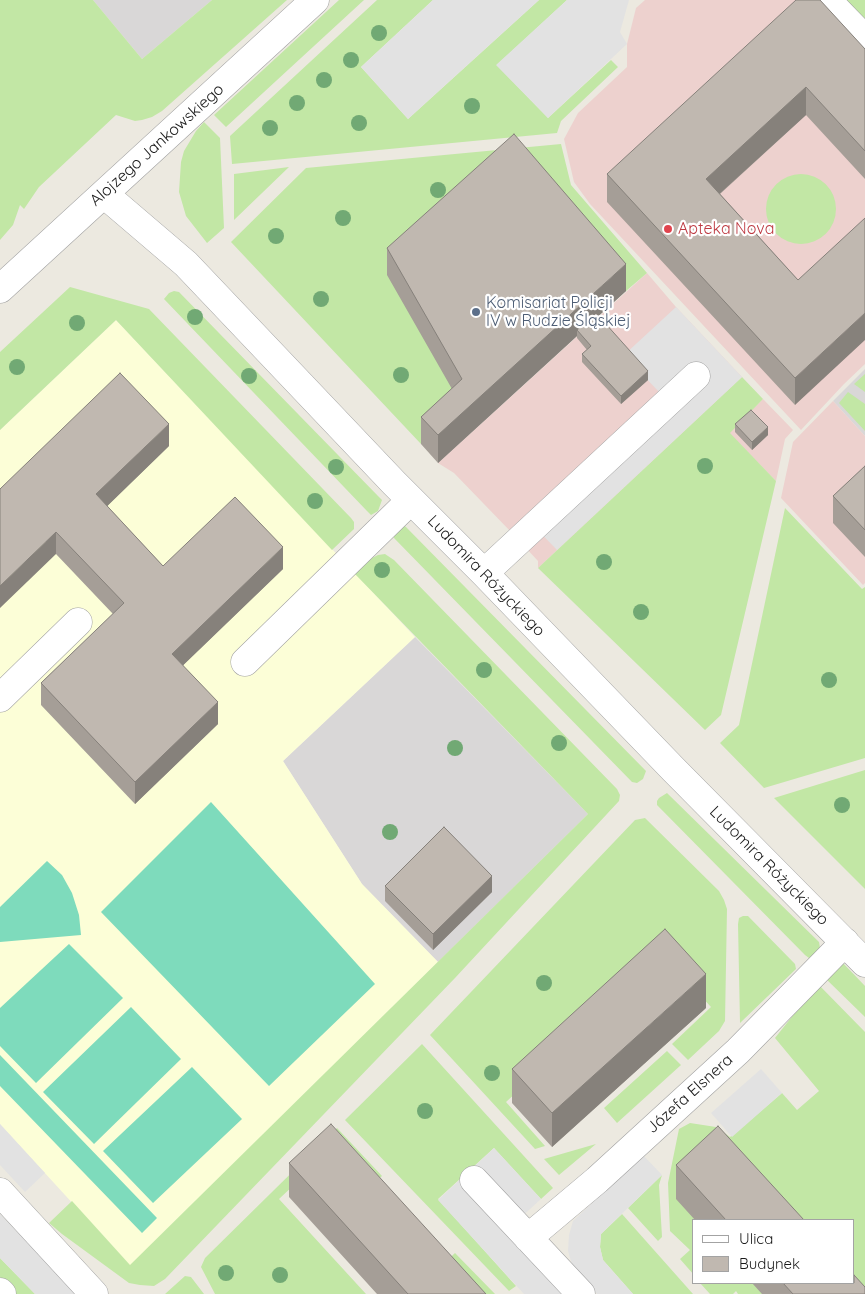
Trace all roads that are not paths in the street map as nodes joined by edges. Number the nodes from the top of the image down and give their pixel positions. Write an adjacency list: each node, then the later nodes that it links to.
1 (315, 0): 4 (street, Alojzego Jankowskiego)
2 (827, 0): 3 (street)
3 (865, 40)
4 (104, 194): 5 (street, Alojzego Jankowskiego); 7 (street, Ludomira Różyckiego)
5 (0, 289)
6 (696, 376): 8 (street)
7 (411, 500): 8 (street, Ludomira Różyckiego); 10 (street)
8 (484, 573): 12 (street, Ludomira Różyckiego)
9 (78, 622): 11 (street)
10 (245, 662)
11 (0, 698)
12 (845, 942): 13 (street, Ludomira Różyckiego); 16 (street, Józefa Elsnera)
13 (865, 963)
14 (474, 1180): 16 (street)
15 (0, 1192): 17 (street)
16 (528, 1238): 18 (street)
17 (94, 1294)
18 (581, 1294)

